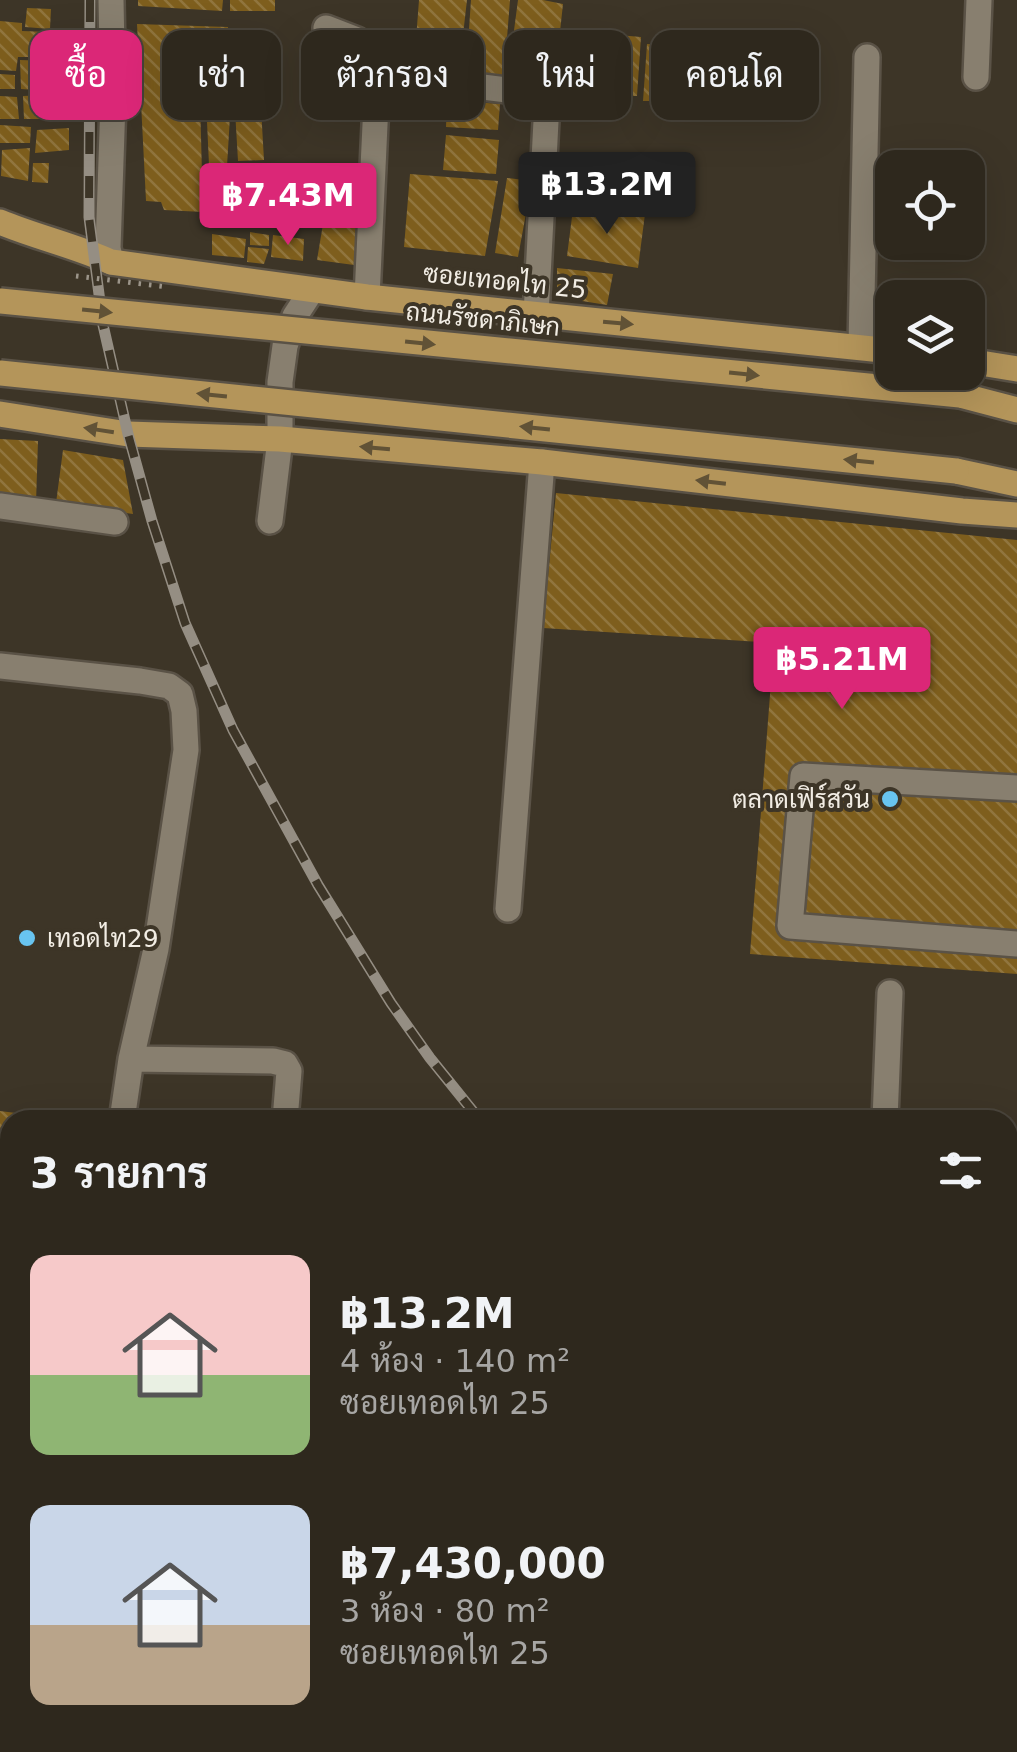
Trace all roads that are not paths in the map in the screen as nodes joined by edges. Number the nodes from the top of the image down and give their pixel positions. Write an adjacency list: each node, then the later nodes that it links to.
1 (111, 0): 8 (street)
2 (979, 0): 5 (street)
3 (326, 28): 10 (street)
4 (867, 57): 13 (street)
5 (976, 77)
6 (484, 87): 12 (street)
7 (0, 222): 8 (main road, ซอยเทอดไท 25)
8 (111, 262): 9 (main road, ซอยเทอดไท 25)
9 (312, 290): 10 (main road, ซอยเทอดไท 25); 22 (street)
10 (367, 297): 12 (main road, ซอยเทอดไท 25)
11 (0, 302): 18 (main road, ถนนรัชดาภิเษก, one-way to 18, bridge)
12 (536, 315): 13 (main road, ซอยเทอดไท 25, one-way to 13)
13 (861, 346): 14 (main road, ซอยเทอดไท 25)
14 (875, 348)
15 (985, 364): 16 (main road)
16 (1017, 370)
17 (0, 373): 25 (main road, one-way to 17, bridge)
18 (960, 396): 19 (main road, ถนนรัชดาภิเษก); 20 (main road, ถนนรัชดาภิเษก)
19 (1017, 398)
20 (1017, 410)
21 (0, 414): 22 (main road, one-way to 21)
22 (280, 439): 23 (main road, one-way to 22); 29 (street)
23 (542, 462): 28 (main road, one-way to 23); 33 (street)
24 (1017, 470): 25 (main road)
25 (956, 471): 26 (main road)
26 (1017, 484)
27 (0, 506): 30 (street)
28 (1017, 514)
29 (270, 521)
30 (115, 522)
31 (0, 666): 36 (street)
32 (1017, 788): 34 (street)
33 (508, 909)
34 (1017, 944)
35 (890, 993): 39 (street)
36 (131, 1059): 37 (street); 38 (street)
37 (123, 1110)
38 (286, 1110)
39 (885, 1110)

